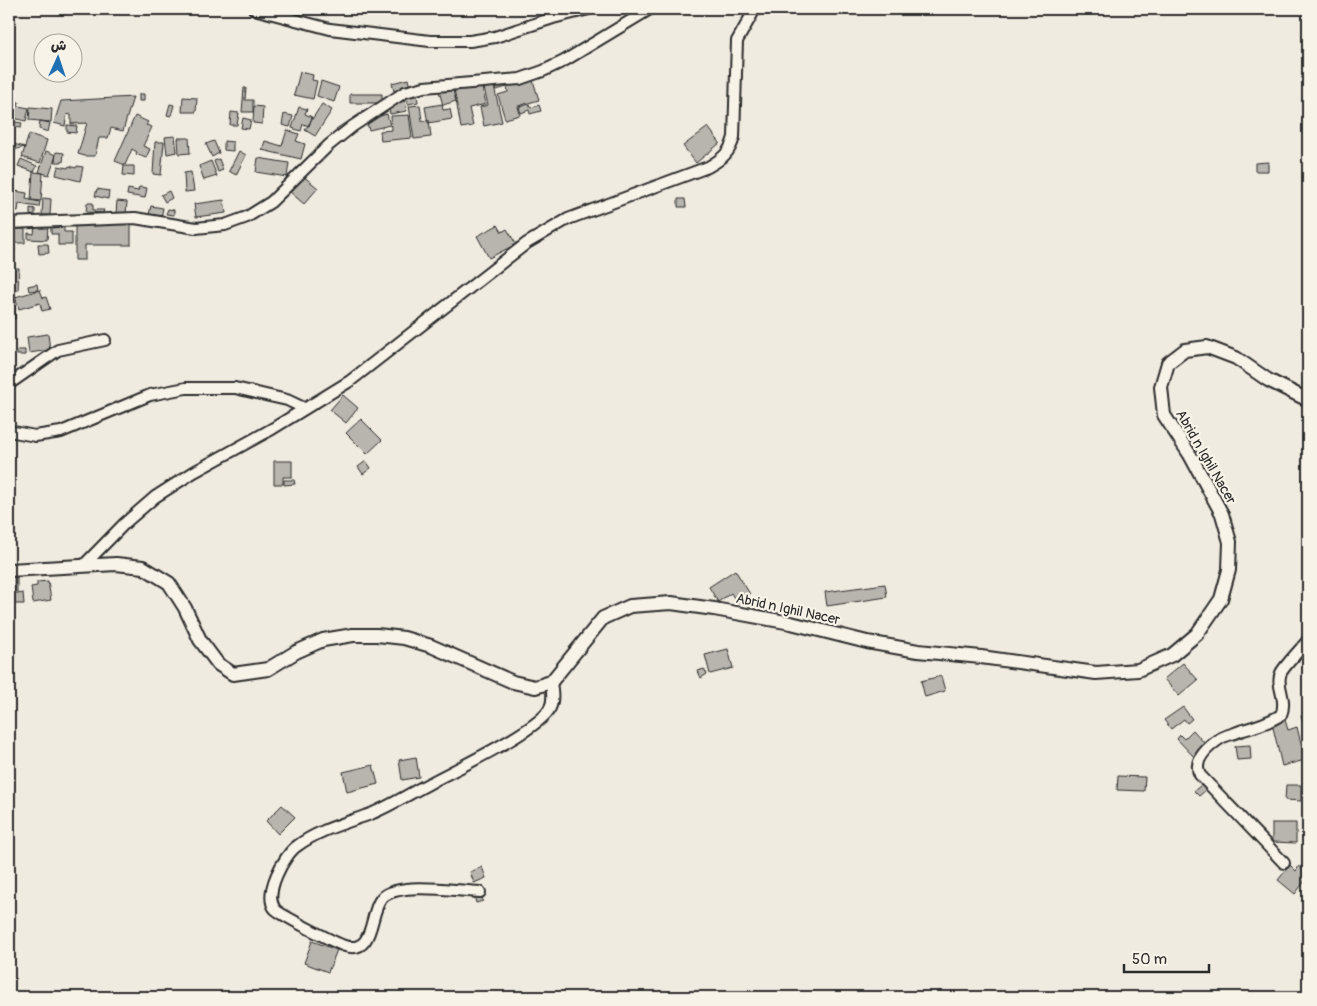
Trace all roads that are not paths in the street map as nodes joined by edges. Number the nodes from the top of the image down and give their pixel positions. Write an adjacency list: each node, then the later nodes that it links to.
1 (254, 9): 2 (street)
2 (589, 9)
3 (650, 9): 5 (street)
4 (755, 9): 9 (street)
5 (9, 223)
6 (105, 340): 7 (street)
7 (9, 384)
8 (1308, 400): 14 (street, Abrid n Ighil Nacer)
9 (304, 408): 10 (street); 11 (street)
10 (9, 431)
11 (83, 566): 12 (street); 14 (street)
12 (9, 570)
13 (1308, 640): 15 (street)
14 (551, 682): 16 (street)
15 (1284, 863)
16 (480, 892)

